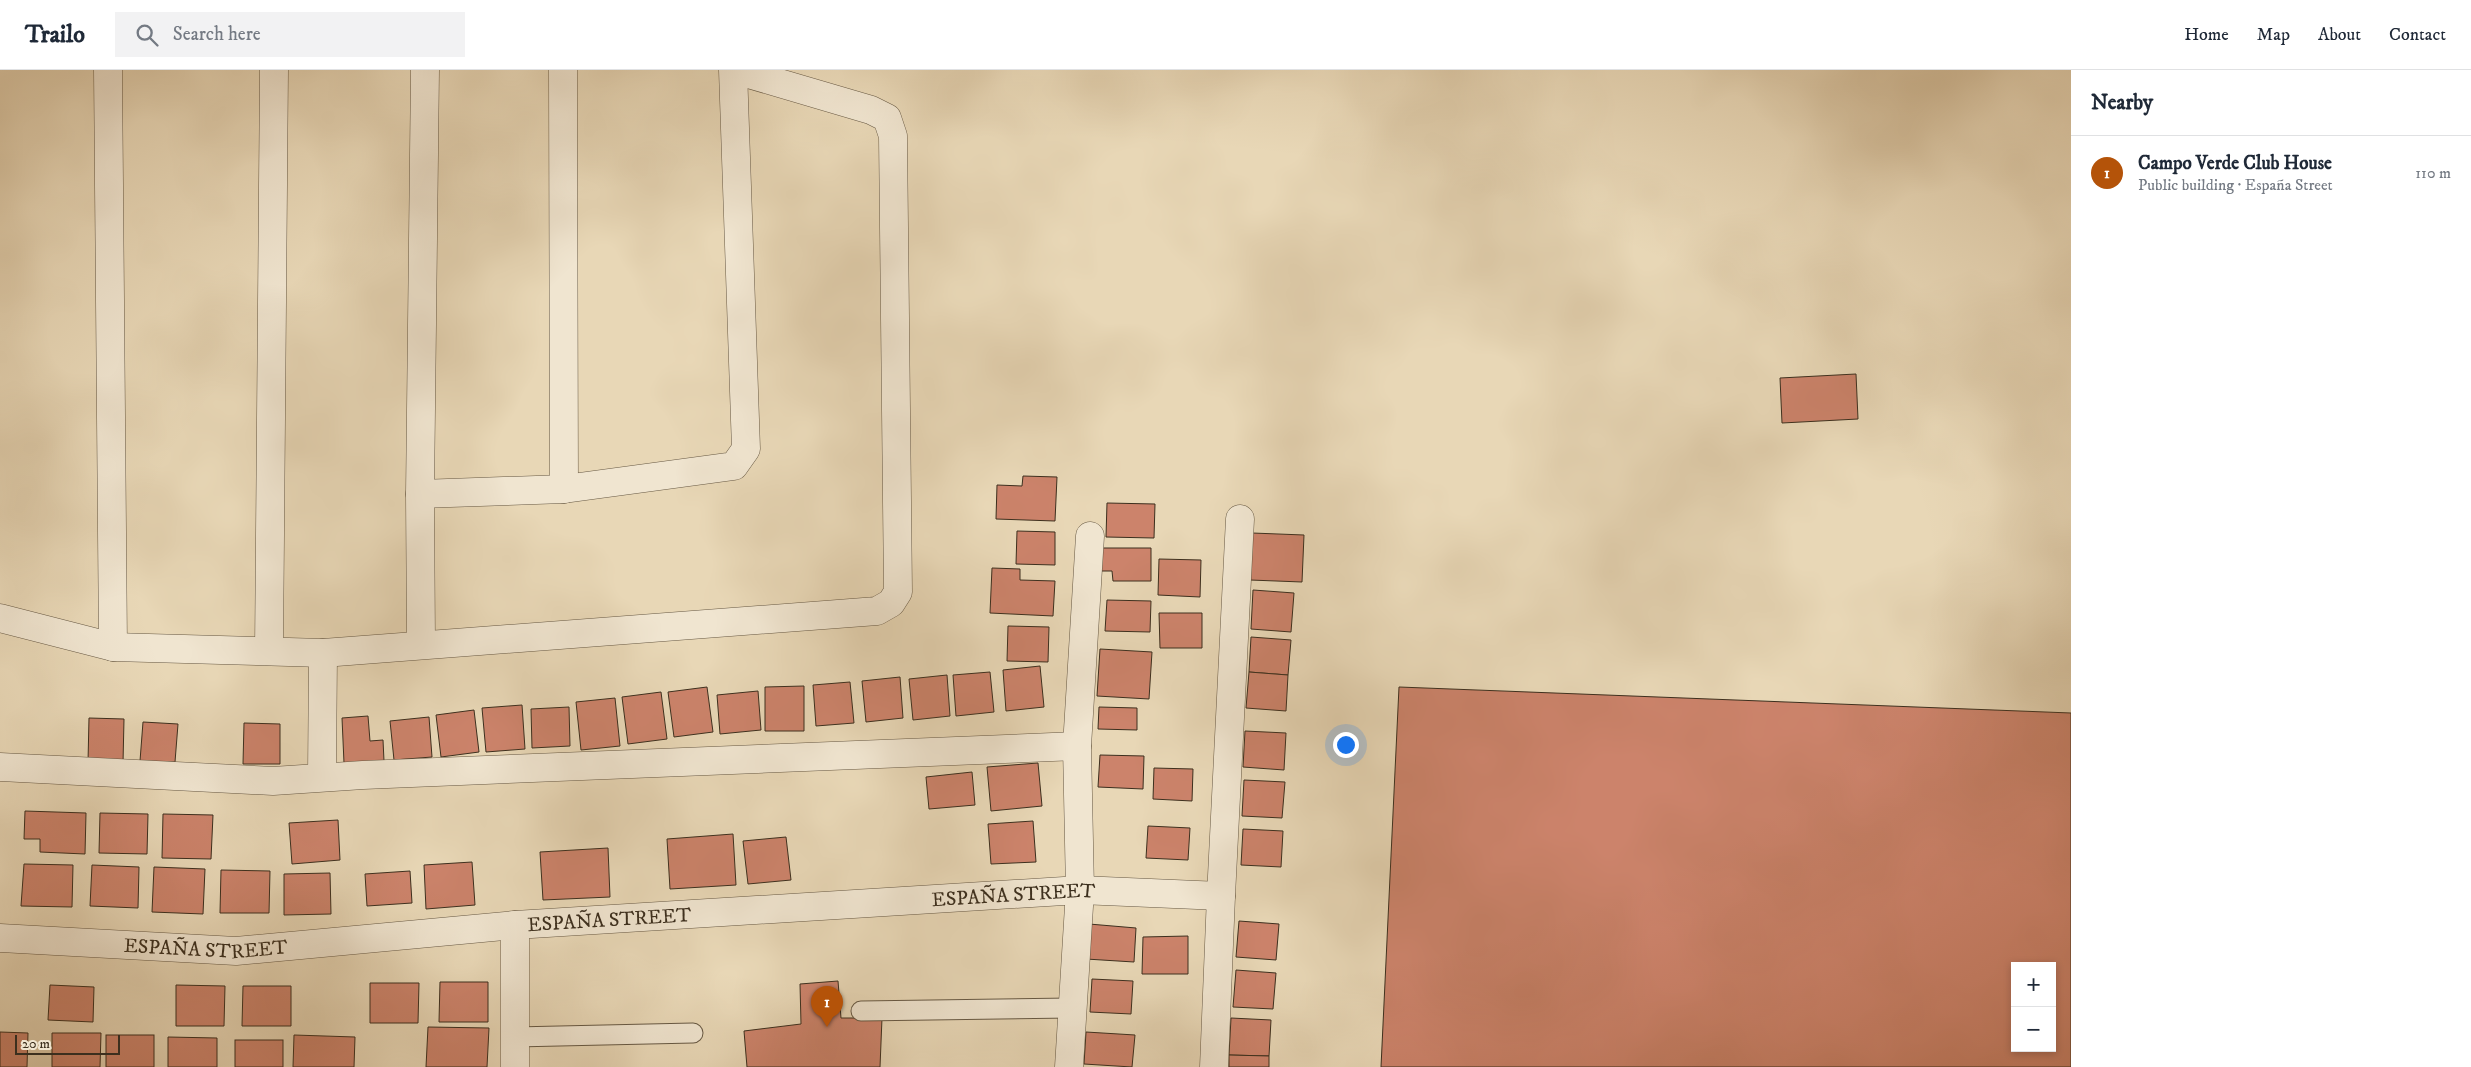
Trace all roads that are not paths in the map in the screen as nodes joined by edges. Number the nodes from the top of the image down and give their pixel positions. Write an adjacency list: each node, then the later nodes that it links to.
1 (108, 70): 12 (street)
2 (274, 70): 13 (street)
3 (426, 70): 7 (street)
4 (563, 70): 6 (street)
5 (734, 70): 6 (street); 11 (street)
6 (564, 489): 7 (street)
7 (420, 494): 11 (street)
8 (1240, 519): 19 (street)
9 (1090, 536): 15 (street)
10 (0, 618): 12 (street)
11 (421, 644): 14 (street)
12 (114, 648): 13 (street)
13 (269, 651): 14 (street)
14 (323, 653): 17 (street)
15 (1077, 746): 17 (street); 18 (street)
16 (0, 767): 17 (street)
17 (322, 777)
18 (1080, 890): 19 (street, ESPAÑA STREET); 20 (street, ESPAÑA STREET); 22 (street)
19 (1220, 896): 28 (street)
20 (515, 925): 21 (street, ESPAÑA STREET); 25 (street)
21 (0, 938)
22 (1072, 1008): 23 (lane); 27 (street)
23 (861, 1011)
24 (694, 1033): 25 (lane)
25 (515, 1037): 26 (street)
26 (515, 1067)
27 (1069, 1067)
28 (1214, 1067)

